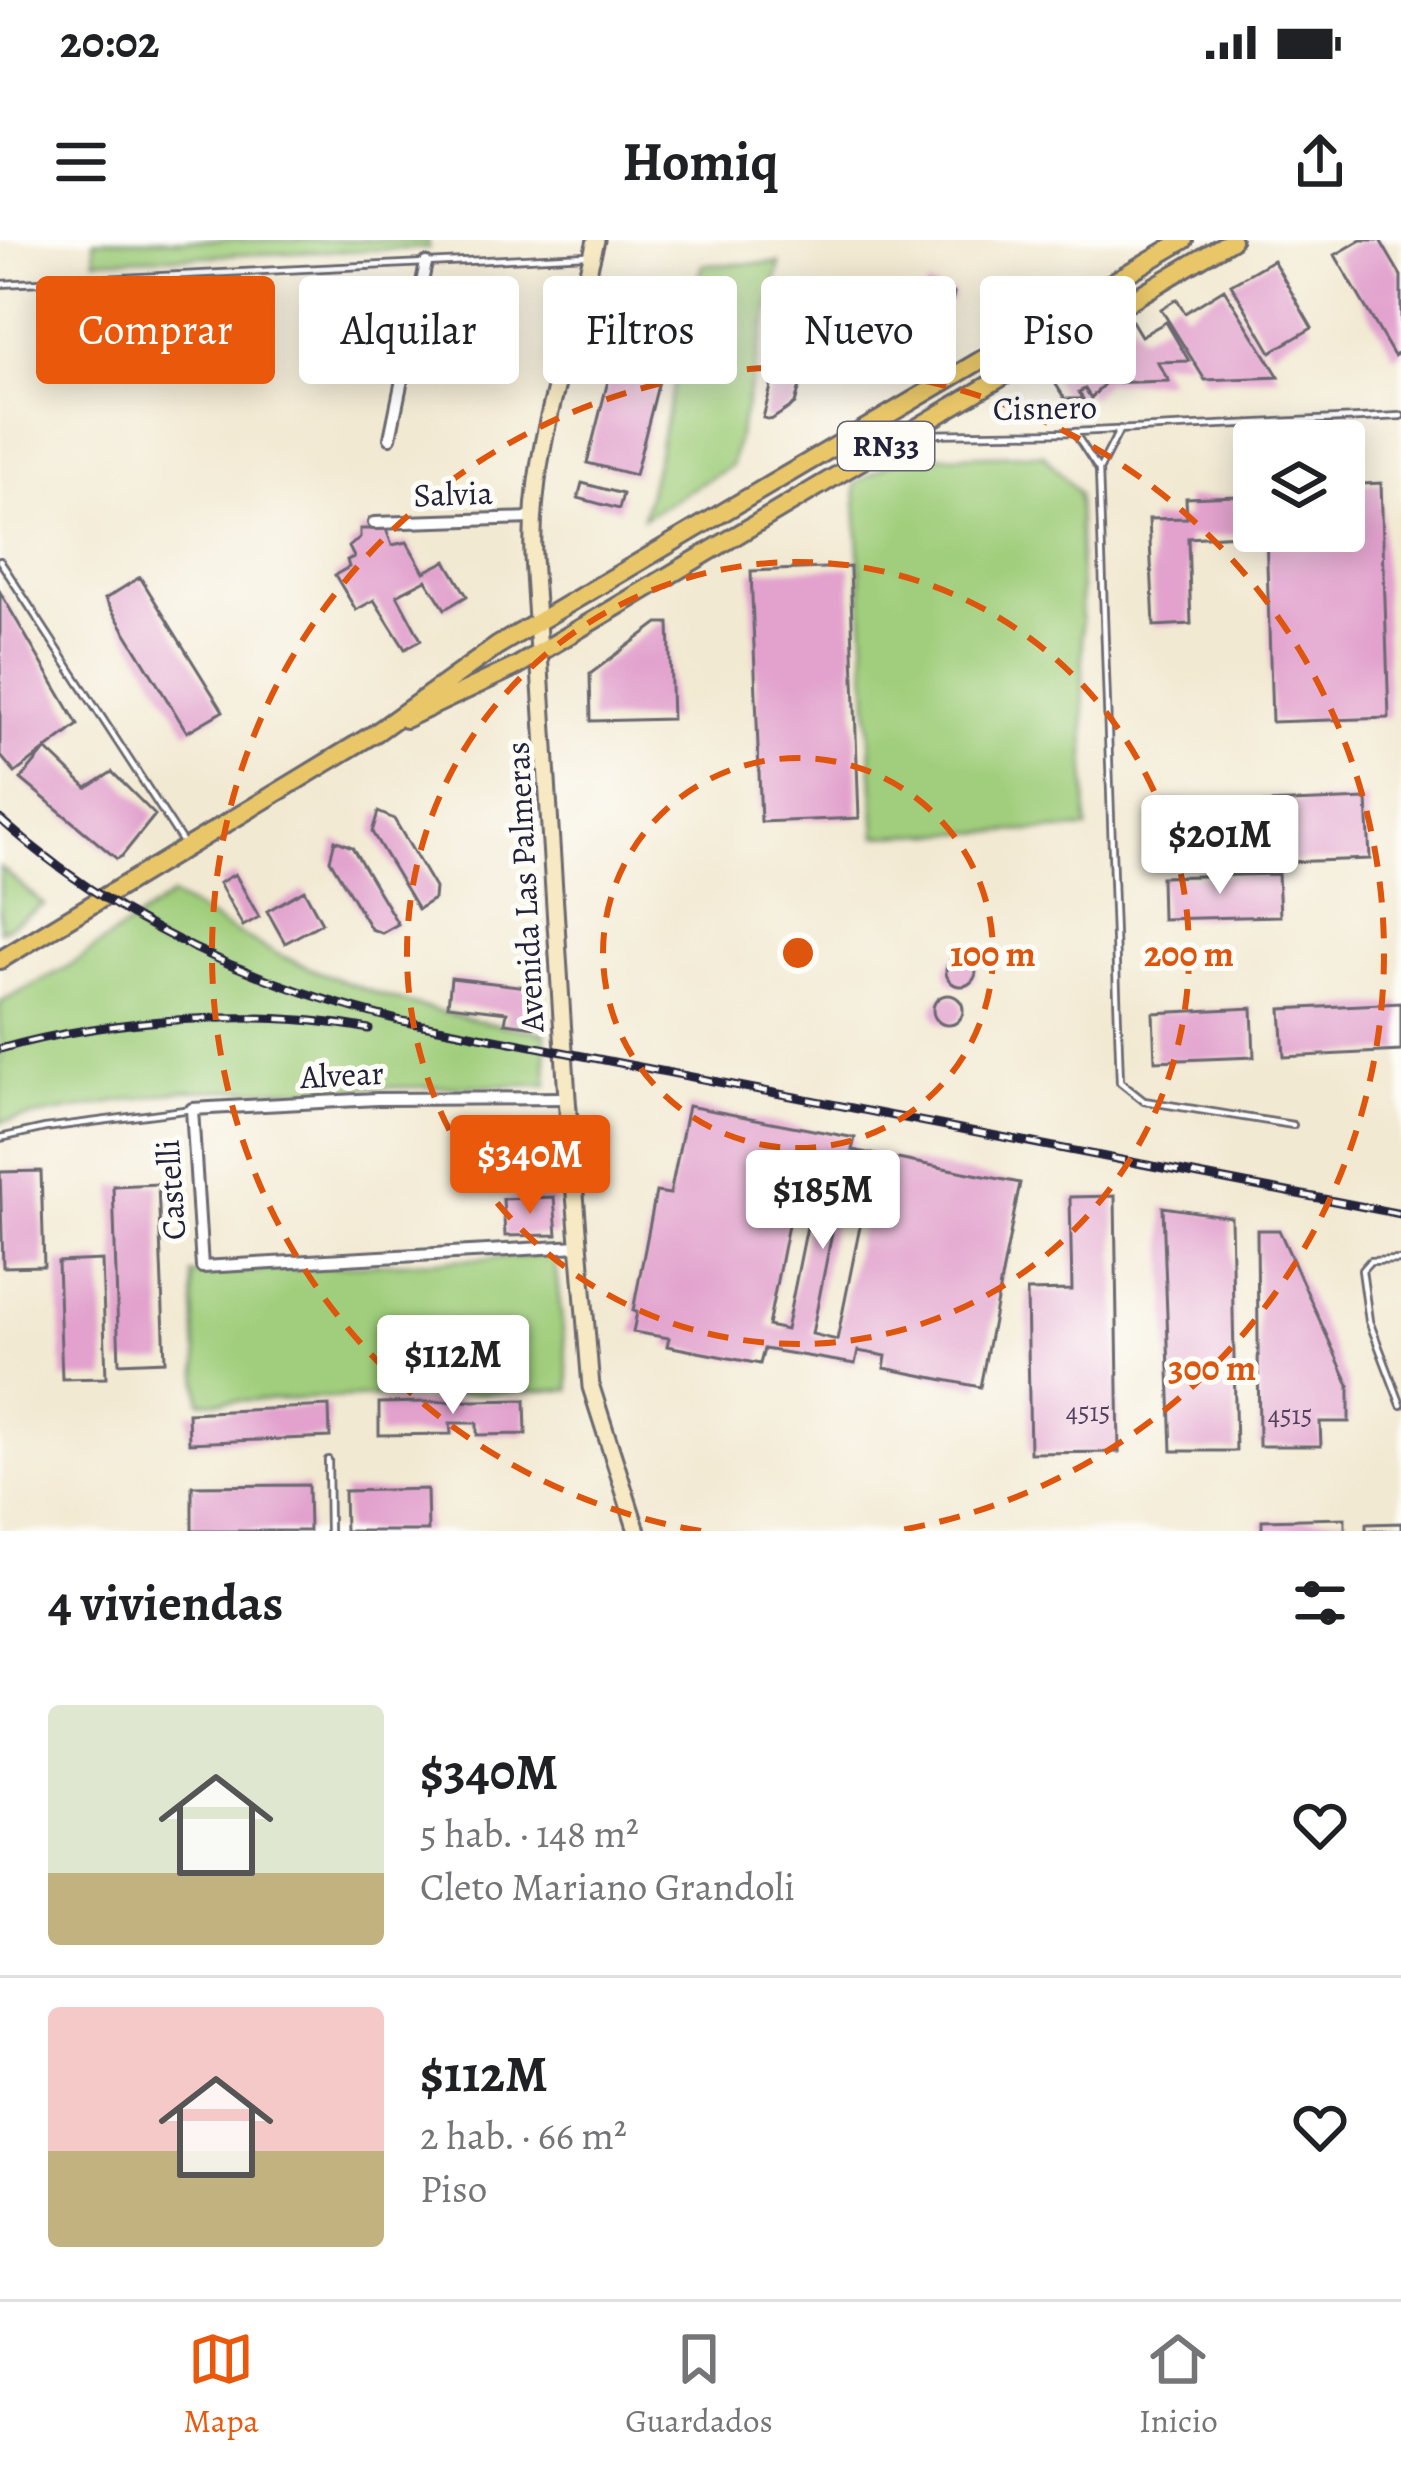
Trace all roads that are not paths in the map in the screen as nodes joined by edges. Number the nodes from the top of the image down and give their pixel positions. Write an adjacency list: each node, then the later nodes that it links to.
1 (1184, 240): 15 (main road, RN33)
2 (1232, 240): 9 (main road, RN33)
3 (595, 247): 4 (lane); 12 (main road, Avenida Las Palmeras)
4 (426, 263): 5 (lane); 10 (street)
5 (0, 284)
6 (1401, 416): 7 (lane, Cisnero)
7 (1120, 429): 8 (lane, Cisnero); 11 (lane)
8 (1074, 432): 9 (lane, Cisnero); 11 (lane)
9 (907, 434): 16 (main road, RN33)
10 (390, 438)
11 (1099, 470): 22 (lane)
12 (533, 518): 13 (street, Salvia); 15 (main road, Avenida Las Palmeras)
13 (374, 523)
14 (0, 561): 18 (lane)
15 (537, 622): 16 (main road, Avenida Las Palmeras); 17 (main road, RN33)
16 (540, 652): 17 (main road, RN33); 20 (main road, Avenida Las Palmeras)
17 (377, 732): 18 (main road, RN33)
18 (187, 849): 19 (main road, RN33)
19 (0, 960)
20 (567, 1098): 21 (street, Alvear); 24 (main road, Avenida Las Palmeras)
21 (192, 1109): 23 (lane); 24 (street, Castelli)
22 (1294, 1125)
23 (0, 1138)
24 (579, 1246): 29 (main road, Avenida Las Palmeras)
25 (1401, 1260): 26 (lane)
26 (1401, 1405)
27 (328, 1460): 28 (lane)
28 (329, 1531)
29 (637, 1531)

